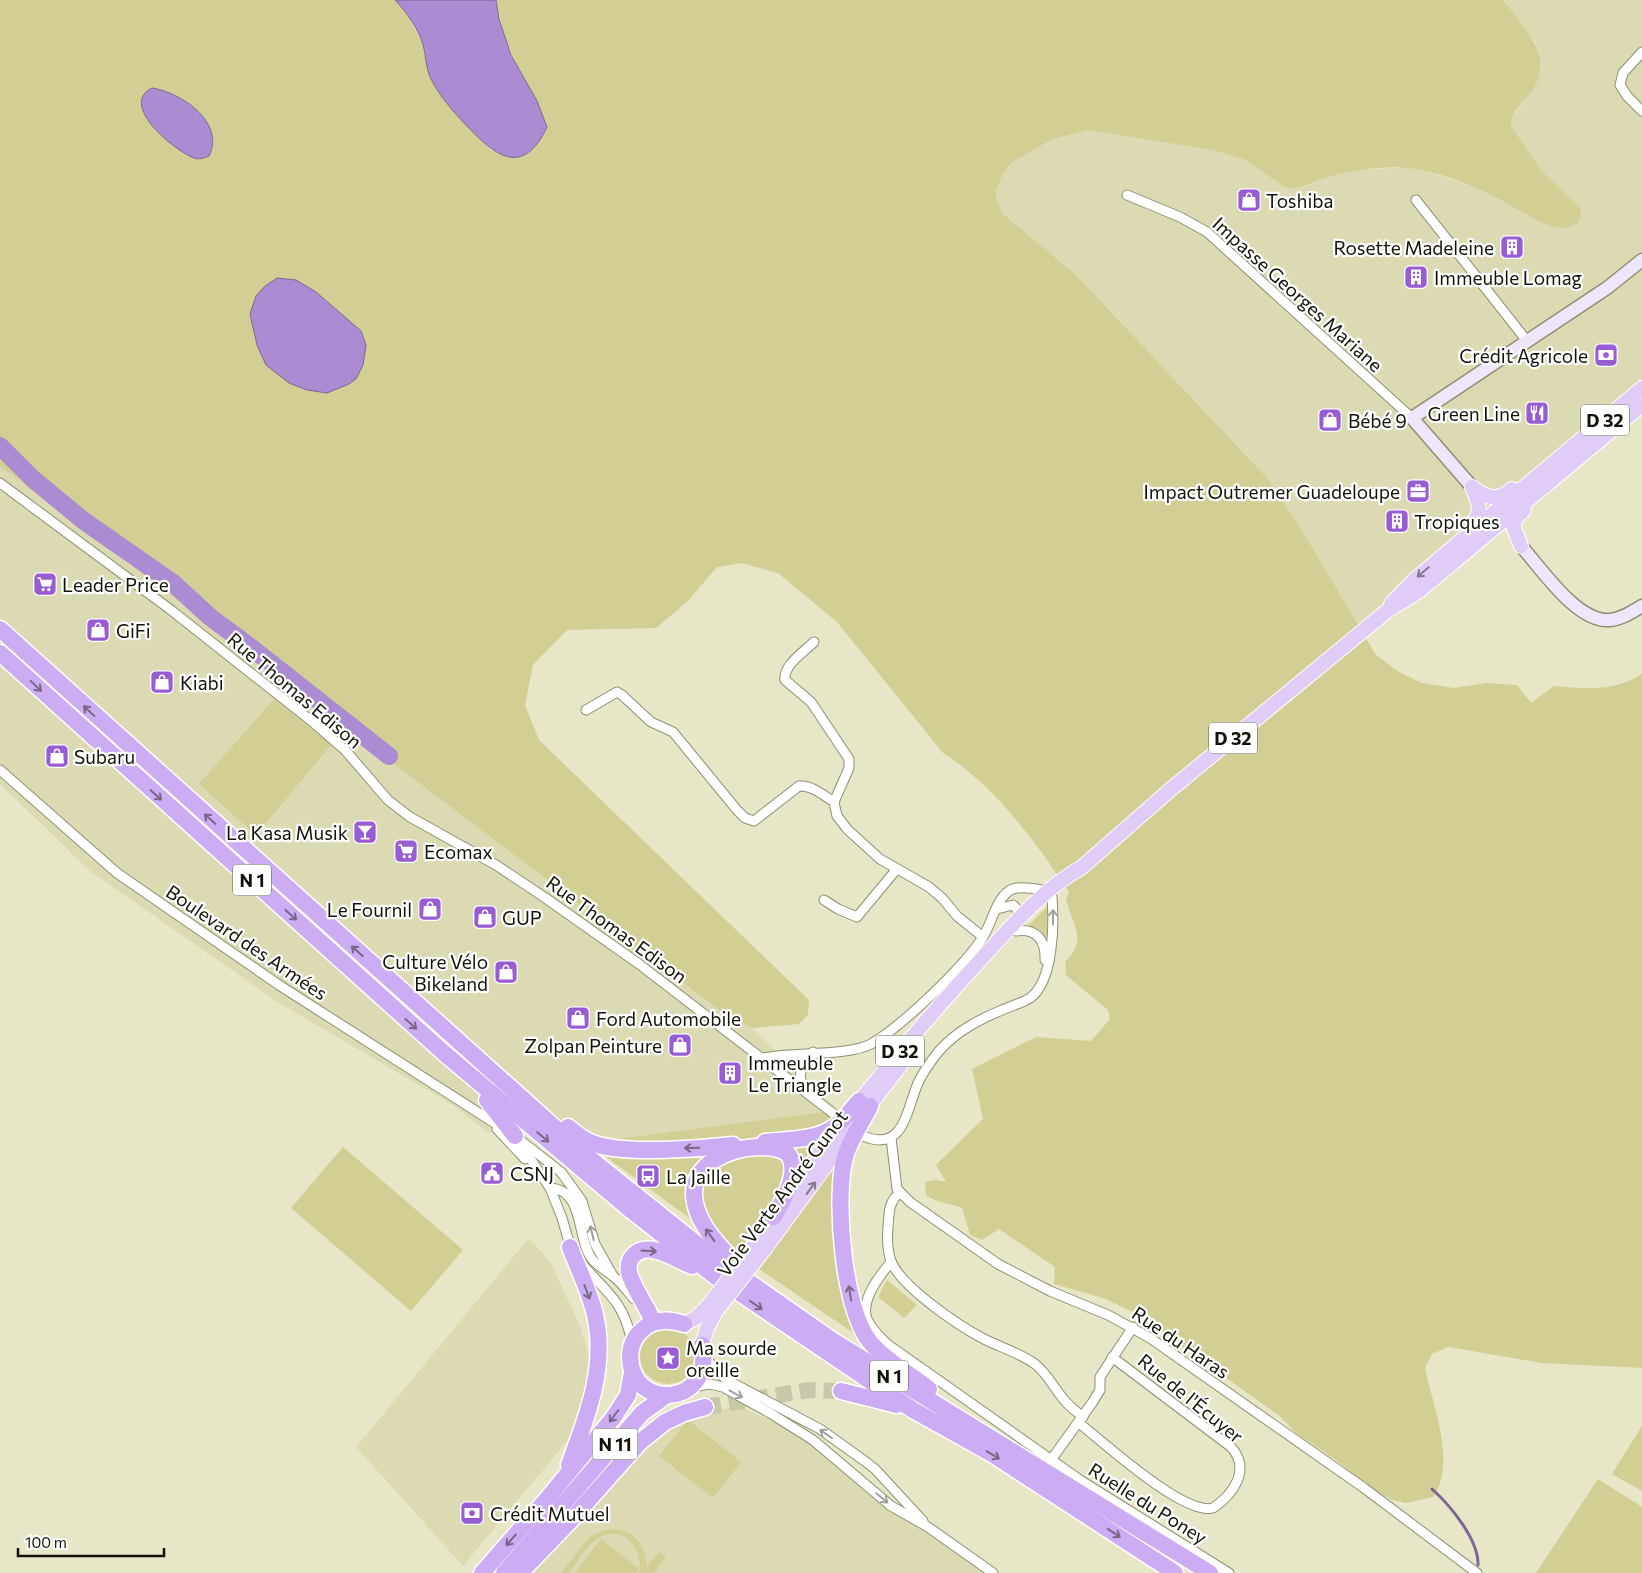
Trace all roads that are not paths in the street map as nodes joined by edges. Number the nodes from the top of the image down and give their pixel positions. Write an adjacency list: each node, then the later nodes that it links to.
1 (1642, 52): 2 (street)
2 (1642, 111)
3 (1127, 196): 9 (street, Impasse Georges Mariane)
4 (1416, 200): 6 (street)
5 (1642, 260): 6 (street)
6 (1527, 341): 9 (street)
7 (1642, 388): 10 (main road, Voie Verte André Gunot / D 32)
8 (1642, 405): 10 (main road, Voie Verte André Gunot / D 32)
9 (1412, 418): 12 (street)
10 (1571, 457): 12 (main road); 13 (main road); 14 (main road, Voie Verte André Gunot / D 32)
11 (0, 484): 32 (street, Rue Thomas Edison)
12 (1472, 487): 14 (main road)
13 (1521, 546): 14 (main road); 15 (street)
14 (1456, 551): 23 (main road, Voie Verte André Gunot / D 32)
15 (1642, 606)
16 (2, 631): 29 (highway, N 1, one-way to 16)
17 (814, 642): 21 (street)
18 (0, 653): 31 (highway, N 1, one-way to 31)
19 (586, 710): 21 (street)
20 (0, 770): 36 (street, Boulevard des Armées)
21 (834, 802): 22 (street)
22 (896, 870): 24 (street); 27 (street)
23 (1051, 894): 25 (street); 26 (main road, Voie Verte André Gunot / D 32); 28 (street, one-way to 23)
24 (824, 900)
25 (997, 909): 26 (street); 27 (street)
26 (1017, 926): 27 (main road, Voie Verte André Gunot / D 32); 28 (street)
27 (991, 944): 30 (street); 34 (main road, Voie Verte André Gunot / D 32)
28 (1045, 971): 39 (street)
29 (459, 1042): 34 (highway, one-way to 29); 71 (highway, N 1)
30 (813, 1052): 32 (street); 33 (street)
31 (445, 1054): 37 (highway); 50 (highway, N 1, one-way to 50)
32 (763, 1058): 33 (street, Rue Thomas Edison)
33 (808, 1093): 35 (street, Rue Thomas Edison)
34 (864, 1104): 43 (main road, Voie Verte André Gunot / D 32); 47 (main road, Voie Verte André Gunot / D 32, one-way to 34); 61 (highway, one-way to 34)
35 (834, 1114)
36 (490, 1121): 37 (street, Boulevard des Armées); 40 (street, Boulevard des Armées)
37 (515, 1136): 40 (street); 49 (street, Boulevard des Armées, one-way to 37)
38 (863, 1136): 39 (street)
39 (891, 1138): 42 (street)
40 (543, 1178): 41 (street)
41 (550, 1188): 44 (street); 45 (street)
42 (900, 1193): 48 (street); 54 (street, Rue du Haras)
43 (774, 1217): 47 (main road, Voie Verte André Gunot / D 32); 61 (highway, one-way to 43)
44 (562, 1218): 45 (street); 46 (street)
45 (581, 1228): 49 (street)
46 (570, 1247): 55 (street); 69 (highway, one-way to 69)
47 (760, 1247): 51 (main road, Voie Verte André Gunot / D 32, bridge)
48 (891, 1262): 65 (street, Rue de l'Écuyer); 66 (street, Ruelle du Poney)
49 (613, 1276): 52 (street)
50 (716, 1277): 52 (highway, one-way to 50); 64 (highway, N 1, one-way to 64)
51 (712, 1309): 53 (main road, Voie Verte André Gunot / D 32); 56 (main road, Voie Verte André Gunot / D 32)
52 (654, 1318): 53 (highway); 55 (highway)
53 (684, 1324)
54 (1133, 1327): 57 (street); 80 (street, Rue du Haras)
55 (632, 1343): 58 (highway)
56 (704, 1350): 59 (highway); 67 (street, one-way to 56)
57 (1112, 1356): 65 (street); 65 (street, Rue de l'Écuyer)
58 (632, 1372): 62 (highway); 69 (highway, N 11, one-way to 69)
59 (690, 1388): 62 (highway); 70 (street, one-way to 70)
60 (841, 1391): 64 (highway)
61 (934, 1394): 71 (highway)
62 (667, 1395): 74 (highway, N 11)
63 (705, 1407): 75 (highway)
64 (907, 1407): 77 (highway, N 1, one-way to 77)
65 (1081, 1420): 66 (street)
66 (1051, 1460): 79 (street, Ruelle du Poney)
67 (866, 1462): 68 (street); 70 (street)
68 (875, 1468): 70 (street); 72 (street)
69 (565, 1476): 73 (highway, N 11, one-way to 73)
70 (859, 1478): 72 (street, one-way to 72)
71 (1087, 1496): 78 (highway, N 1)
72 (928, 1527): 76 (street)
73 (482, 1573)
74 (504, 1573)
75 (520, 1573)
76 (993, 1573)
77 (1175, 1573)
78 (1210, 1573)
79 (1229, 1573)
80 (1477, 1573)

